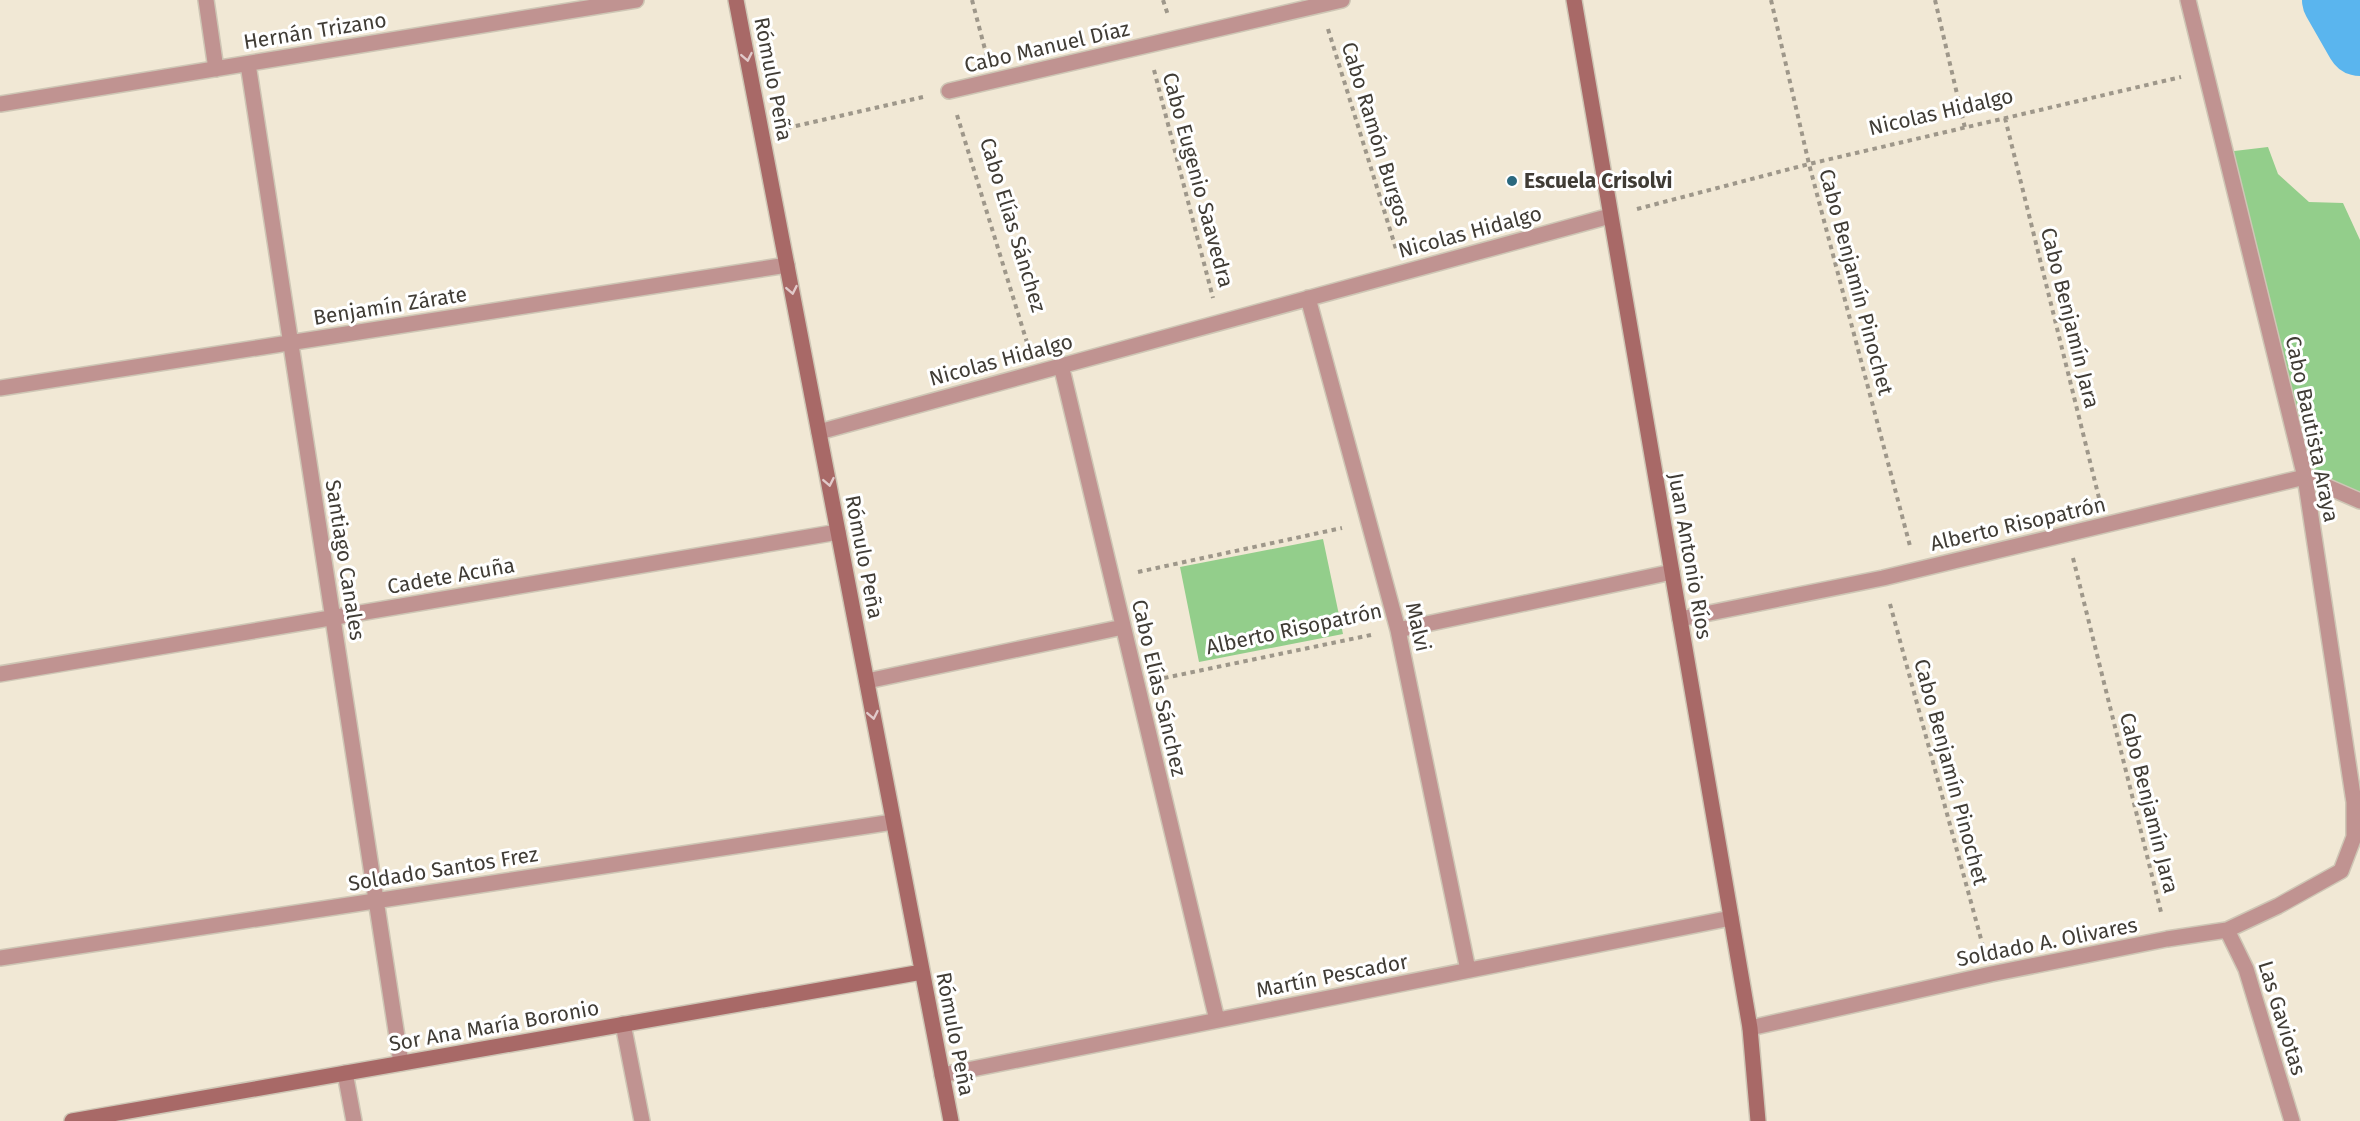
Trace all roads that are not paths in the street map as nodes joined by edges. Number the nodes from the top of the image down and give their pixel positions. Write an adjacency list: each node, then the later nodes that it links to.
1 (206, 0): 8 (street)
2 (636, 0): 7 (street, Hernán Trizano)
3 (736, 0): 12 (street, Rómulo Peña, one-way to 12)
4 (1342, 0): 9 (street, Cabo Manuel Díaz)
5 (1574, 0): 11 (street, Juan Antonio Ríos)
6 (2188, 0): 18 (street, Cabo Bautista Araya)
7 (248, 64): 8 (street, Hernán Trizano); 14 (street, Santiago Canales)
8 (216, 69): 10 (street, Hernán Trizano)
9 (949, 91)
10 (0, 104)
11 (1610, 216): 13 (street, Nicolas Hidalgo); 21 (street, Juan Antonio Ríos)
12 (787, 265): 14 (street, Benjamín Zárate); 17 (street, Rómulo Peña, one-way to 17)
13 (1308, 298): 15 (street, Nicolas Hidalgo); 25 (street, Malvi)
14 (291, 342): 16 (street, Benjamín Zárate); 22 (street, Santiago Canales)
15 (1060, 365): 17 (street, Nicolas Hidalgo); 24 (street, Cabo Elías Sánchez)
16 (0, 388)
17 (819, 432): 20 (street, Rómulo Peña, one-way to 20)
18 (2305, 477): 19 (street); 23 (street, Alberto Risopatrón); 29 (street, Cabo Bautista Araya)
19 (2360, 501)
20 (838, 532): 22 (street, Cadete Acuña); 27 (street, Rómulo Peña)
21 (1672, 572): 23 (street, Juan Antonio Ríos); 25 (street, Alberto Risopatrón)
22 (333, 618): 26 (street, Cadete Acuña); 30 (street, Santiago Canales)
23 (1680, 619): 31 (street, Juan Antonio Ríos)
24 (1123, 627): 27 (street); 36 (street, Cabo Elías Sánchez)
25 (1398, 630): 34 (street, Malvi)
26 (0, 674)
27 (867, 681): 28 (street, Rómulo Peña, one-way to 28)
28 (893, 822): 30 (street, Soldado Santos Frez); 35 (street, Rómulo Peña)
29 (2341, 871): 32 (street, Soldado A. Olivares)
30 (376, 901): 33 (street, Soldado Santos Frez); 39 (street, Santiago Canales)
31 (1731, 918): 34 (street, Martín Pescador); 38 (street, Juan Antonio Ríos)
32 (2227, 930): 38 (street, Soldado A. Olivares); 48 (street, Las Gaviotas)
33 (0, 958)
34 (1468, 970): 36 (street, Martín Pescador)
35 (922, 972): 37 (street, Sor Ana María Boronio); 41 (street, Rómulo Peña)
36 (1217, 1020): 41 (street, Martín Pescador)
37 (623, 1024): 39 (street, Sor Ana María Boronio); 45 (street)
38 (1750, 1029): 47 (street, Juan Antonio Ríos)
39 (401, 1063): 40 (street, Sor Ana María Boronio)
40 (345, 1073): 42 (street, Sor Ana María Boronio); 44 (street)
41 (942, 1075): 46 (street, Rómulo Peña)
42 (93, 1119): 43 (street, Sor Ana María Boronio)
43 (72, 1121)
44 (354, 1121)
45 (642, 1121)
46 (951, 1121)
47 (1758, 1121)
48 (2292, 1121)

